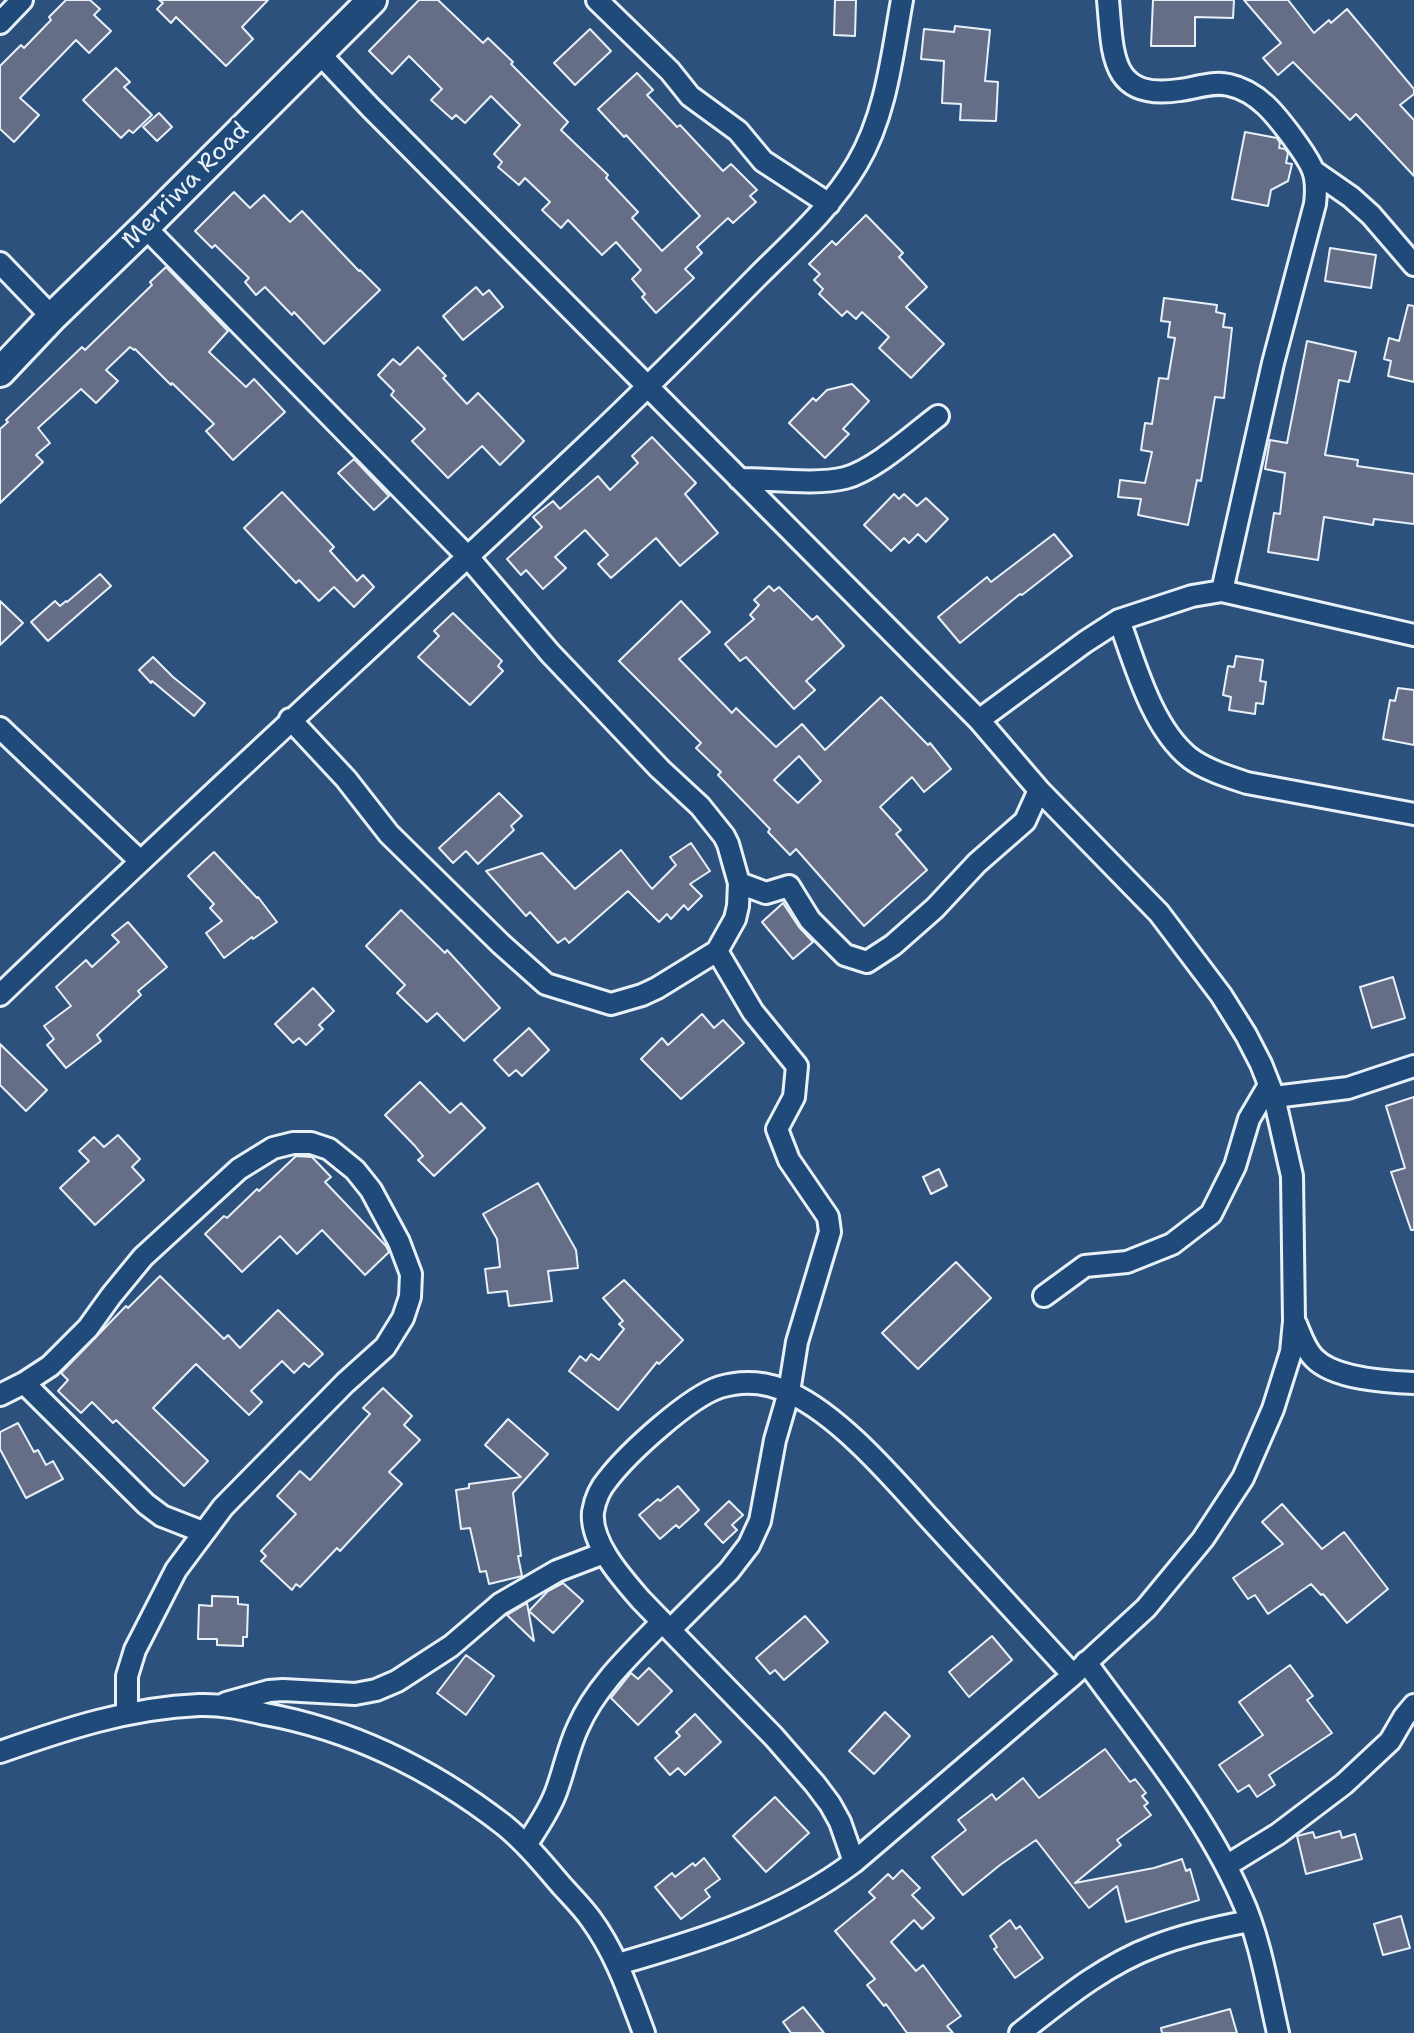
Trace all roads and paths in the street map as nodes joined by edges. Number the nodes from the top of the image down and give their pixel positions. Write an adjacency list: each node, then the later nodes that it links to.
1 (22, 0): 6 (street)
2 (372, 0): 7 (street, Merriwa Road)
3 (597, 0): 9 (street)
4 (902, 0): 9 (street)
5 (1108, 0): 8 (street)
6 (0, 23)
7 (319, 53): 10 (street, Merriwa Road); 15 (street)
8 (1315, 172): 12 (street); 19 (street)
9 (829, 204): 15 (street)
10 (145, 227): 13 (street, Merriwa Road); 18 (street)
11 (0, 263): 13 (street)
12 (1414, 265)
13 (52, 317): 14 (street, Merriwa Road)
14 (0, 372)
15 (648, 387): 17 (street); 18 (street)
16 (938, 416): 17 (street)
17 (739, 479): 23 (street)
18 (468, 557): 22 (street); 28 (street)
19 (1222, 591): 20 (street); 21 (street)
20 (1119, 620): 23 (street); 26 (street)
21 (1414, 635)
22 (290, 719): 27 (street); 29 (street)
23 (979, 720): 25 (street)
24 (0, 728): 27 (street)
25 (1039, 790): 28 (street); 32 (street)
26 (1414, 814)
27 (139, 860): 30 (street)
28 (739, 883): 29 (street)
29 (717, 951): 37 (street)
30 (0, 995)
31 (1414, 1066): 32 (street)
32 (1271, 1091): 33 (street); 34 (street)
33 (1044, 1296)
34 (1294, 1321): 36 (street); 42 (street)
35 (24, 1383): 38 (street); 39 (street); 39 (street)
36 (1414, 1383)
37 (789, 1392): 40 (street); 41 (street); 42 (street)
38 (0, 1395)
39 (203, 1532): 45 (street)
40 (604, 1553): 41 (street); 43 (street)
41 (666, 1626): 47 (street); 48 (street)
42 (1080, 1668): 48 (street); 49 (street)
43 (220, 1705): 45 (street); 47 (street)
44 (1414, 1705): 49 (street)
45 (127, 1712): 46 (street)
46 (0, 1752)
47 (526, 1845): 51 (street)
48 (854, 1862): 51 (street)
49 (1226, 1866): 50 (street)
50 (1250, 1921): 53 (street); 54 (street)
51 (618, 1964): 52 (street)
52 (644, 2033)
53 (1020, 2033)
54 (1278, 2033)

